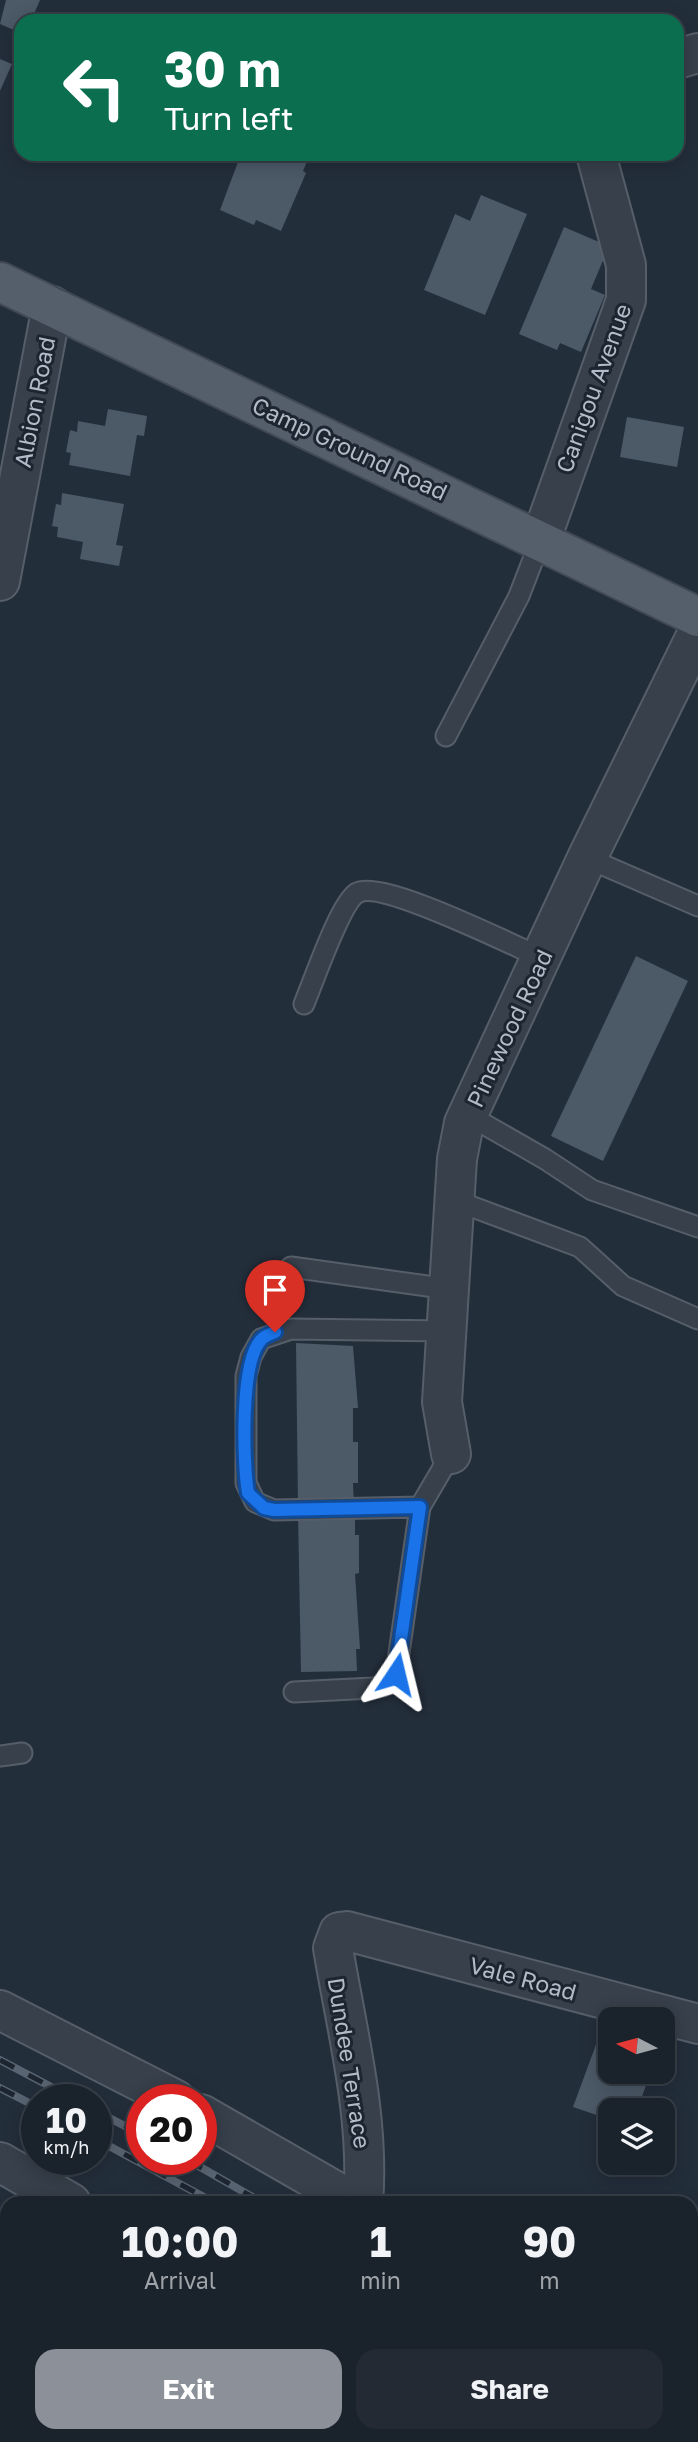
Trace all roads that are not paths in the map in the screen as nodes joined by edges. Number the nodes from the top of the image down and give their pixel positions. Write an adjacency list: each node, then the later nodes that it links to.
1 (598, 161): 4 (street, Canigou Avenue)
2 (0, 282): 3 (main road, Camp Ground Road)
3 (52, 306): 4 (main road, Camp Ground Road); 5 (street, Albion Road)
4 (541, 539): 6 (main road, Camp Ground Road); 8 (lane)
5 (0, 581)
6 (698, 617)
7 (698, 632): 9 (street, Pinewood Road)
8 (446, 736)
9 (587, 858): 10 (lane); 11 (street, Pinewood Road)
10 (698, 906)
11 (541, 958): 12 (lane); 13 (street, Pinewood Road)
12 (304, 1004)
13 (468, 1115): 14 (street, Pinewood Road); 15 (lane)
14 (454, 1200): 17 (street, Pinewood Road); 18 (lane)
15 (698, 1227)
16 (291, 1266): 17 (lane)
17 (449, 1289): 19 (street, Pinewood Road)
18 (698, 1319)
19 (446, 1331): 20 (street, Pinewood Road); 21 (lane)
20 (451, 1454): 21 (lane)
21 (420, 1507): 22 (lane)
22 (294, 1692)
23 (22, 1753): 24 (lane)
24 (0, 1756)
25 (347, 1931): 27 (street, Vale Road); 33 (street, Dundee Terrace)
26 (0, 2010): 28 (street)
27 (698, 2024)
28 (145, 2084)
29 (217, 2123): 32 (street)
30 (0, 2162): 31 (street)
31 (59, 2196)
32 (344, 2196)
33 (363, 2196)

